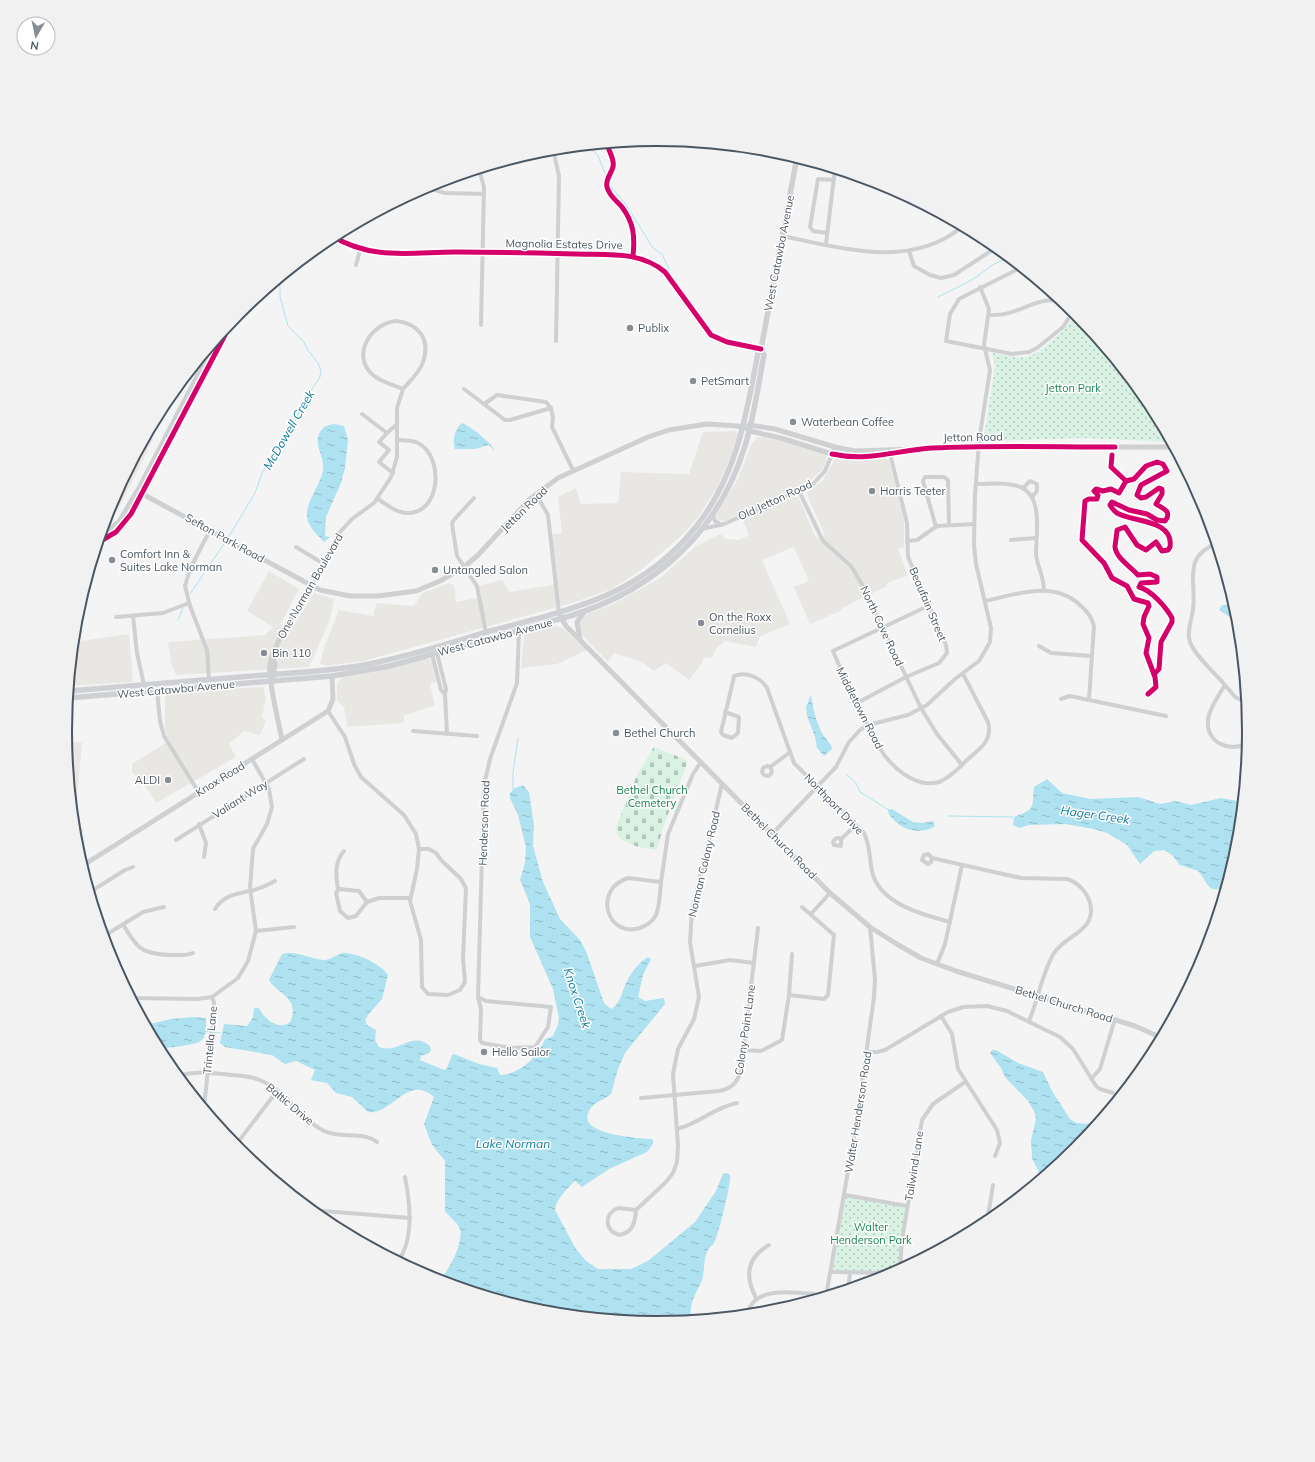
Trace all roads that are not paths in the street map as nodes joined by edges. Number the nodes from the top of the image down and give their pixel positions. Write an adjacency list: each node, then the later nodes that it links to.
1 (554, 155): 17 (street, Magnolia Estates Drive)
2 (796, 162): 10 (main road, West Catawba Avenue)
3 (481, 173): 7 (street)
4 (835, 173): 5 (street)
5 (834, 180): 9 (street); 9 (street)
6 (435, 189): 7 (street)
7 (484, 194): 15 (street)
8 (959, 229): 16 (street)
9 (827, 233): 12 (street)
10 (782, 236): 12 (street); 28 (main road, West Catawba Avenue)
11 (339, 240): 13 (street, Magnolia Estates Drive)
12 (826, 244): 16 (street)
13 (360, 250): 15 (street, Magnolia Estates Drive); 18 (street)
14 (992, 251): 16 (street)
15 (483, 252): 17 (street, Magnolia Estates Drive); 24 (street)
16 (909, 252)
17 (558, 253): 26 (street, Magnolia Estates Drive); 28 (street, Magnolia Estates Drive)
18 (356, 265)
19 (1018, 269): 20 (street)
20 (980, 287): 22 (street); 27 (street)
21 (1055, 301): 22 (street)
22 (990, 315): 27 (street)
23 (1070, 315): 27 (street)
24 (481, 325)
25 (223, 338): 52 (street)
26 (556, 341)
27 (986, 348): 42 (street)
28 (762, 350): 35 (main road, West Catawba Avenue); 37 (main road, West Catawba Avenue)
29 (206, 358): 52 (street)
30 (402, 389): 30 (street, One Norman Boulevard); 36 (street, One Norman Boulevard)
31 (464, 389): 32 (street)
32 (484, 404): 33 (street); 33 (street)
33 (551, 408): 47 (street)
34 (362, 414): 39 (street)
35 (751, 424): 37 (street, Jetton Road); 38 (main road, West Catawba Avenue); 41 (street, Jetton Road)
36 (396, 425): 39 (street); 40 (street, One Norman Boulevard)
37 (744, 427): 38 (street, Jetton Road); 47 (street, Jetton Road); 69 (main road, West Catawba Avenue)
38 (750, 431): 45 (street, Jetton Road); 57 (main road, West Catawba Avenue)
39 (386, 433): 48 (street)
40 (397, 440): 48 (street, One Norman Boulevard); 56 (street)
41 (835, 447): 44 (street, Jetton Road); 45 (street, Old Jetton Road)
42 (979, 447): 43 (street, Jetton Road); 44 (street, Jetton Road); 49 (street)
43 (1170, 447)
44 (908, 449): 46 (street, Jetton Road)
45 (832, 454): 46 (street, Jetton Road); 51 (street, Old Jetton Road)
46 (890, 454): 68 (street, Beaufain Street)
47 (573, 470): 53 (street, Jetton Road)
48 (393, 473): 56 (street, One Norman Boulevard)
49 (976, 484): 50 (street); 58 (street)
50 (1023, 488): 54 (street); 54 (street)
51 (799, 491): 59 (street, Old Jetton Road); 85 (street, North Cove Road)
52 (140, 492): 63 (street); 64 (street, Sefton Park Road); 65 (street)
53 (536, 494): 73 (street, Jetton Road); 80 (street, Bethel Church Road)
54 (1032, 497): 66 (street)
55 (474, 498): 73 (street)
56 (378, 499): 72 (street, One Norman Boulevard)
57 (713, 515): 59 (street); 62 (main road, West Catawba Avenue)
58 (974, 524): 60 (street); 77 (street)
59 (721, 525): 62 (street, Old Jetton Road)
60 (949, 525): 61 (street); 61 (street)
61 (936, 527): 68 (street)
62 (702, 529): 74 (main road, West Catawba Avenue)
63 (108, 530)
64 (210, 530): 75 (street, Sefton Park Road); 78 (street)
65 (105, 538)
66 (1036, 538): 67 (street); 76 (street)
67 (1011, 540)
68 (907, 541): 79 (street, Beaufain Street)
69 (680, 545): 74 (main road); 80 (main road, West Catawba Avenue)
70 (1213, 546): 103 (street)
71 (296, 547): 72 (street)
72 (324, 564): 75 (street, One Norman Boulevard)
73 (464, 567): 75 (street, Jetton Road); 87 (street)
74 (651, 578): 81 (main road, West Catawba Avenue)
75 (312, 586): 95 (street, One Norman Boulevard)
76 (1044, 590): 77 (street); 92 (street)
77 (986, 601): 96 (street)
78 (189, 603): 82 (street); 99 (street)
79 (930, 605): 85 (street); 98 (street, Beaufain Street)
80 (559, 612): 84 (street, Bethel Church Road); 87 (main road, West Catawba Avenue)
81 (584, 612): 84 (main road, West Catawba Avenue); 89 (street)
82 (133, 616): 83 (street); 102 (street)
83 (116, 617)
84 (561, 619): 86 (main road, West Catawba Avenue); 89 (street, Bethel Church Road)
85 (883, 629): 98 (street, North Cove Road); 111 (street, Middletown Road)
86 (520, 630): 91 (main road, West Catawba Avenue); 169 (street, Henderson Road)
87 (486, 633): 88 (main road, West Catawba Avenue)
88 (469, 638): 91 (main road); 93 (main road, West Catawba Avenue)
89 (580, 640): 125 (street, Bethel Church Road)
90 (1039, 646): 92 (street)
91 (435, 654): 94 (main road, West Catawba Avenue); 118 (street)
92 (1092, 656): 109 (street)
93 (394, 658): 94 (main road); 95 (main road, West Catawba Avenue)
94 (357, 672): 97 (main road, West Catawba Avenue)
95 (272, 674): 99 (main road, West Catawba Avenue); 101 (street, One Norman Boulevard)
96 (963, 674): 112 (street); 126 (street, Middletown Road)
97 (332, 676): 101 (main road, West Catawba Avenue); 113 (street)
98 (906, 677): 111 (street, Beaufain Street); 112 (street, North Cove Road)
99 (209, 679): 100 (main road, West Catawba Avenue)
100 (198, 680): 102 (main road, West Catawba Avenue); 104 (main road)
101 (272, 681): 104 (main road, West Catawba Avenue); 120 (street, One Norman Boulevard)
102 (141, 685): 105 (main road, West Catawba Avenue); 106 (main road)
103 (1225, 685): 110 (street); 121 (street)
104 (157, 690): 106 (main road, West Catawba Avenue); 131 (street)
105 (73, 691)
106 (108, 694): 107 (main road, West Catawba Avenue)
107 (73, 698)
108 (1061, 699): 109 (street)
109 (1089, 700): 115 (street)
110 (1242, 700)
111 (857, 703): 116 (street, Middletown Road)
112 (921, 708): 116 (street); 126 (street, North Cove Road)
113 (328, 710): 120 (street, Knox Road); 137 (street)
114 (726, 712): 114 (street); 122 (street, Northport Drive)
115 (1166, 716)
116 (868, 725): 126 (street, Middletown Road); 130 (street)
117 (413, 731): 118 (street)
118 (447, 734): 119 (street)
119 (477, 736)
120 (282, 740): 123 (street, Knox Road)
121 (1243, 746)
122 (789, 753): 127 (street); 130 (street, Northport Drive)
123 (252, 759): 128 (street); 131 (street, Knox Road)
124 (304, 759): 128 (street, Valiant Way)
125 (701, 762): 129 (street, Bethel Church Road); 145 (street)
126 (962, 765)
127 (770, 767)
128 (266, 782): 132 (street, Valiant Way); 148 (street)
129 (722, 784): 134 (street, Bethel Church Road); 167 (street, Norman Colony Road)
130 (818, 786): 133 (street, Northport Drive); 134 (street)
131 (198, 793): 141 (street, Knox Road)
132 (199, 824): 136 (street, Valiant Way); 139 (street)
133 (856, 825): 135 (street); 156 (street, Northport Drive)
134 (772, 834): 149 (street, Bethel Church Road)
135 (841, 839)
136 (176, 840)
137 (419, 849): 150 (street); 150 (street)
138 (344, 851): 147 (street)
139 (204, 857)
140 (932, 858): 142 (street)
141 (87, 863)
142 (962, 865): 156 (street); 170 (street)
143 (133, 867): 146 (street)
144 (275, 882): 148 (street)
145 (661, 882): 145 (street)
146 (94, 889)
147 (338, 890): 151 (street); 151 (street)
148 (250, 891): 154 (street); 161 (street)
149 (830, 893): 155 (street); 159 (street, Bethel Church Road)
150 (410, 898): 151 (street)
151 (367, 902)
152 (164, 907): 157 (street)
153 (802, 907): 155 (street)
154 (214, 909)
155 (811, 914): 168 (street)
156 (950, 922): 166 (street)
157 (123, 924): 162 (street); 163 (street)
158 (294, 927): 161 (street)
159 (870, 927): 166 (street, Bethel Church Road); 178 (street, Walter Henderson Road)
160 (758, 928): 165 (street, Colony Point Lane)
161 (256, 931): 172 (street)
162 (109, 933)
163 (193, 952)
164 (792, 954): 168 (street)
165 (754, 963): 167 (street); 177 (street, Colony Point Lane)
166 (937, 964): 170 (street, Bethel Church Road)
167 (695, 966): 185 (street, Norman Colony Road)
168 (789, 995): 177 (street)
169 (478, 997): 169 (street, Henderson Road)
170 (1038, 997): 174 (street, Bethel Church Road); 175 (street)
171 (136, 998): 172 (street)
172 (212, 998): 179 (street, Trintella Lane)
173 (941, 1016): 175 (street); 178 (street); 182 (street)
174 (1115, 1019): 176 (street, Bethel Church Road); 181 (street)
175 (1029, 1021): 181 (street)
176 (1157, 1036)
177 (744, 1050): 185 (street, Colony Point Lane)
178 (867, 1052): 195 (street, Walter Henderson Road)
179 (207, 1073): 180 (street, Baltic Drive); 183 (street, Baltic Drive); 187 (street, Trintella Lane)
180 (184, 1074)
181 (1091, 1079): 184 (street)
182 (965, 1082): 192 (street); 196 (street, Tailwind Lane)
183 (277, 1091): 190 (street); 191 (street, Baltic Drive)
184 (1113, 1093)
185 (673, 1095): 186 (street, Colony Point Lane); 189 (street, Norman Colony Road)
186 (641, 1098)
187 (204, 1101)
188 (737, 1103): 189 (street)
189 (677, 1129): 197 (street, Norman Colony Road)
190 (240, 1141)
191 (377, 1142)
192 (996, 1156)
193 (404, 1177): 200 (street)
194 (993, 1185): 199 (street)
195 (845, 1196): 196 (street); 204 (street, Walter Henderson Road)
196 (907, 1206): 203 (street, Tailwind Lane)
197 (636, 1210): 197 (street, Norman Colony Road)
198 (322, 1211): 200 (street)
199 (988, 1214)
200 (410, 1218): 202 (street)
201 (769, 1245): 210 (street)
202 (400, 1257)
203 (900, 1264)
204 (832, 1272): 205 (street); 208 (street, Walter Henderson Road)
205 (850, 1273): 206 (street); 207 (street)
206 (879, 1273)
207 (849, 1284)
208 (827, 1291)
209 (814, 1295): 210 (street)
210 (756, 1298): 211 (street)
211 (749, 1309)

